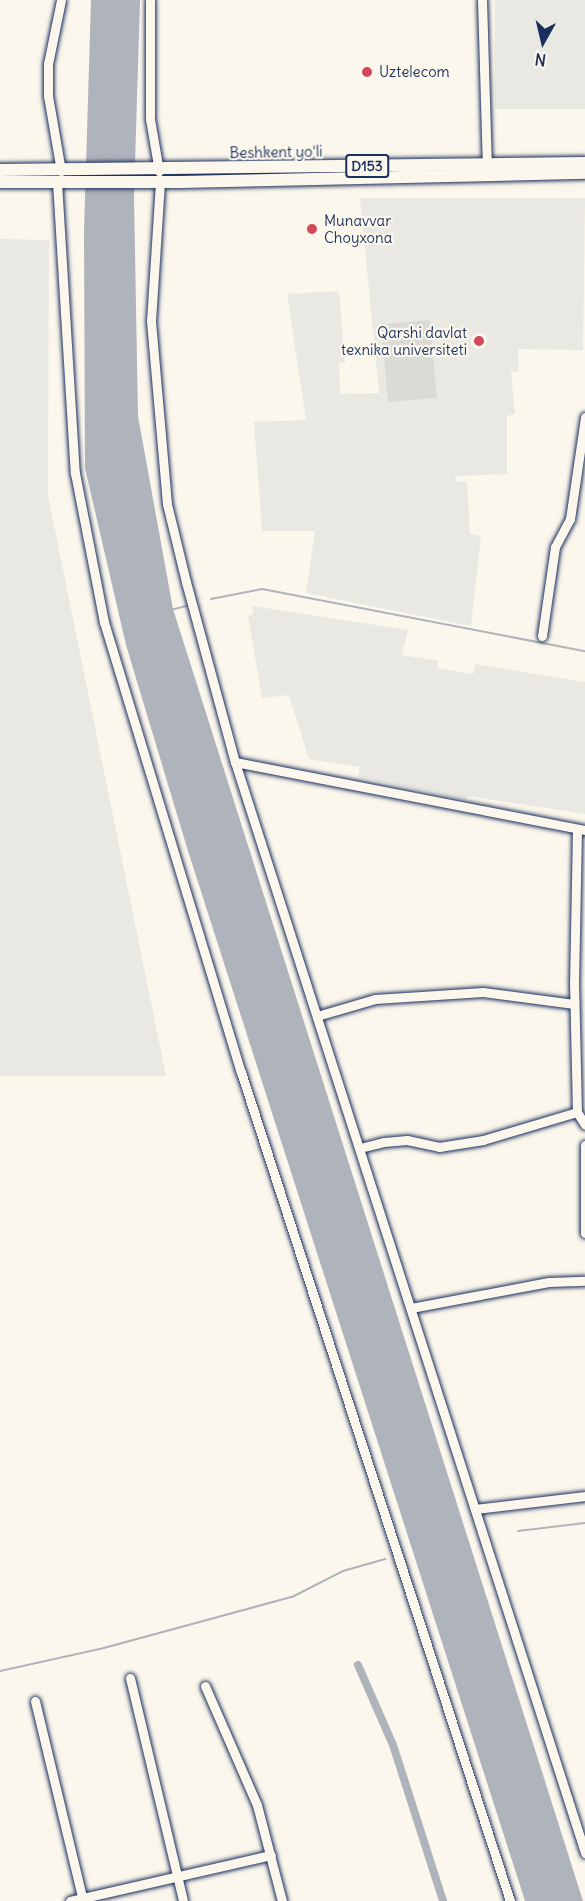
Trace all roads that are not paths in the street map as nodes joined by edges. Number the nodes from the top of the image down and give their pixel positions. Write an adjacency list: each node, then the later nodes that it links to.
1 (61, 0): 9 (street)
2 (150, 0): 10 (street)
3 (482, 0): 5 (street)
4 (585, 163): 5 (main road, Beshkent yoʻli / D153)
5 (487, 164): 6 (main road, Beshkent yoʻli / D153)
6 (294, 167): 10 (main road, Beshkent yoʻli / D153); 11 (main road)
7 (0, 170): 9 (main road, D153)
8 (585, 173): 11 (main road, Beshkent yoʻli / D153)
9 (62, 177): 10 (main road, D153); 12 (main road, D153); 40 (street)
10 (154, 177): 11 (main road, Beshkent yoʻli / D153); 17 (street)
11 (294, 180)
12 (0, 182)
13 (585, 417): 14 (street)
14 (575, 482): 15 (street); 16 (street)
15 (585, 486)
16 (542, 636)
17 (235, 762): 18 (street); 20 (street)
18 (581, 829): 19 (street)
19 (574, 1004): 20 (street); 21 (street)
20 (317, 1016): 24 (street)
21 (577, 1112): 22 (street); 24 (street)
22 (585, 1125)
23 (585, 1145): 25 (street)
24 (360, 1148): 27 (street)
25 (585, 1233)
26 (585, 1281): 27 (street)
27 (411, 1308): 29 (street)
28 (585, 1496): 29 (street)
29 (475, 1509): 33 (street)
30 (130, 1678): 35 (street)
31 (205, 1686): 34 (street)
32 (35, 1701): 36 (street)
33 (585, 1853)
34 (271, 1855): 35 (street); 39 (street)
35 (177, 1876): 36 (street); 38 (street)
36 (83, 1900): 37 (street)
37 (70, 1901)
38 (183, 1901)
39 (282, 1901)
40 (510, 1901)

